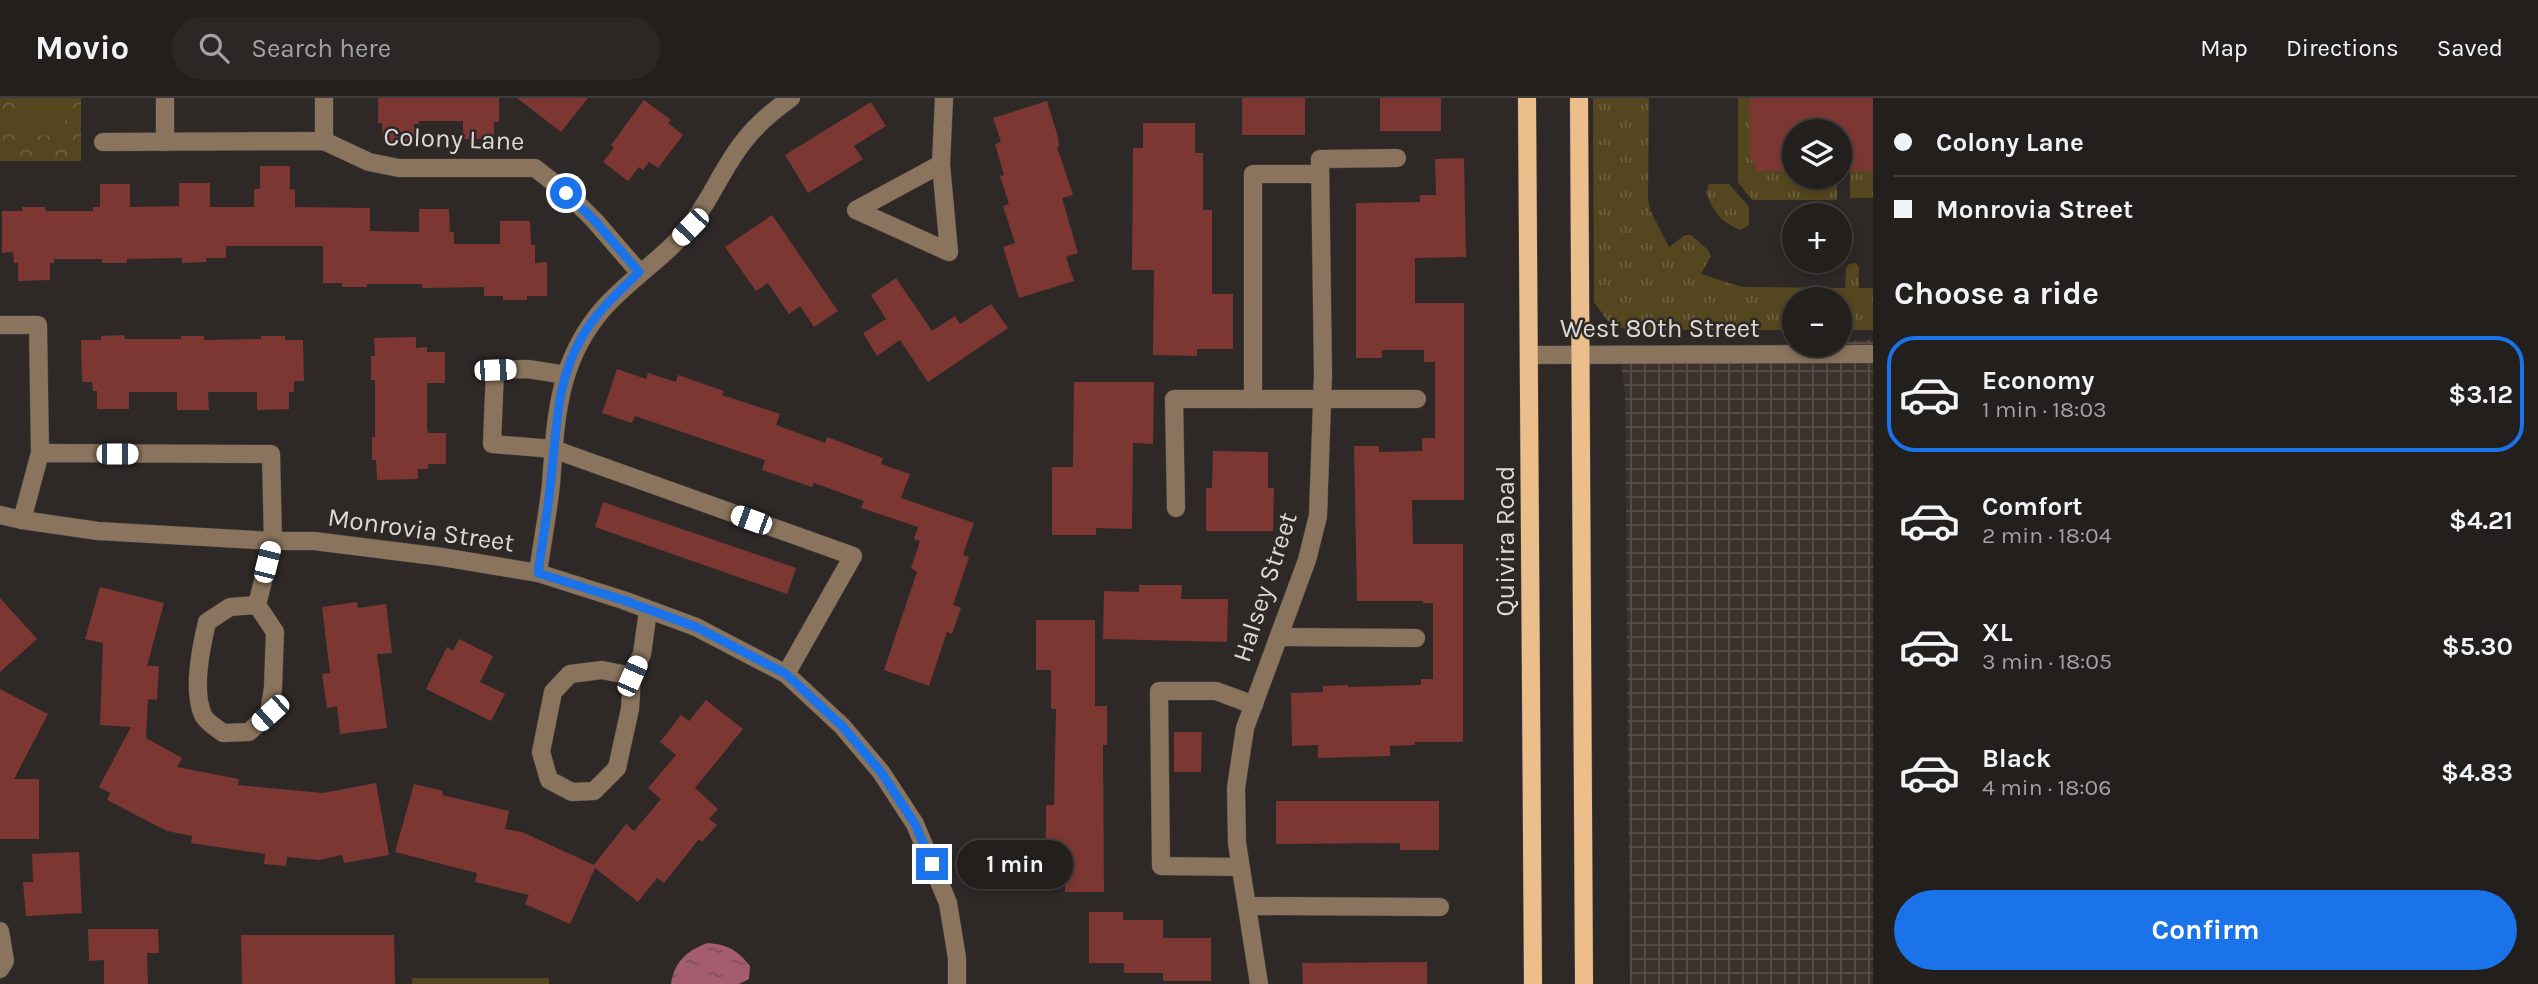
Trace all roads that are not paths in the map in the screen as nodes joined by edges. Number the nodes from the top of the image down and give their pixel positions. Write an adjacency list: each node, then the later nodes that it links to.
1 (165, 98): 9 (street)
2 (324, 98): 7 (street)
3 (791, 98): 13 (street)
4 (944, 98): 11 (street)
5 (1527, 98): 17 (main road, Quivira Road)
6 (1579, 98): 15 (main road)
7 (324, 141): 9 (street, Colony Lane); 13 (street, Colony Lane)
8 (103, 142): 9 (street, Colony Lane)
9 (165, 142)
10 (1397, 158): 12 (street)
11 (941, 164): 11 (street)
12 (1320, 166): 19 (street); 20 (street, Halsey Street)
13 (639, 272): 18 (street)
14 (0, 325): 23 (street)
15 (1580, 353): 16 (street, West 80th Street); 17 (street, West 80th Street); 44 (main road)
16 (1873, 354)
17 (1530, 355): 43 (main road, Quivira Road)
18 (566, 375): 22 (street); 22 (street)
19 (1253, 399): 20 (street); 24 (street)
20 (1322, 399): 21 (street); 31 (street, Halsey Street)
21 (1417, 399)
22 (553, 449): 28 (street); 33 (street)
23 (40, 453): 26 (street); 27 (street)
24 (1176, 508)
25 (0, 515): 26 (street, Monrovia Street)
26 (22, 520): 27 (street, Monrovia Street)
27 (273, 541): 28 (street, Monrovia Street); 29 (street)
28 (538, 573): 30 (street, Monrovia Street)
29 (257, 605): 29 (street)
30 (648, 611): 33 (street, Monrovia Street); 34 (street)
31 (1279, 637): 32 (street); 35 (street, Halsey Street)
32 (1416, 638)
33 (786, 674): 41 (street, Monrovia Street)
34 (632, 676): 34 (street)
35 (1254, 705): 36 (street, Halsey Street); 36 (street)
36 (1240, 867): 37 (street, Halsey Street)
37 (1247, 906): 38 (street); 42 (street, Halsey Street)
38 (1440, 907)
39 (0, 931): 40 (street)
40 (0, 969)
41 (957, 984)
42 (1259, 984)
43 (1533, 984)
44 (1584, 984)

